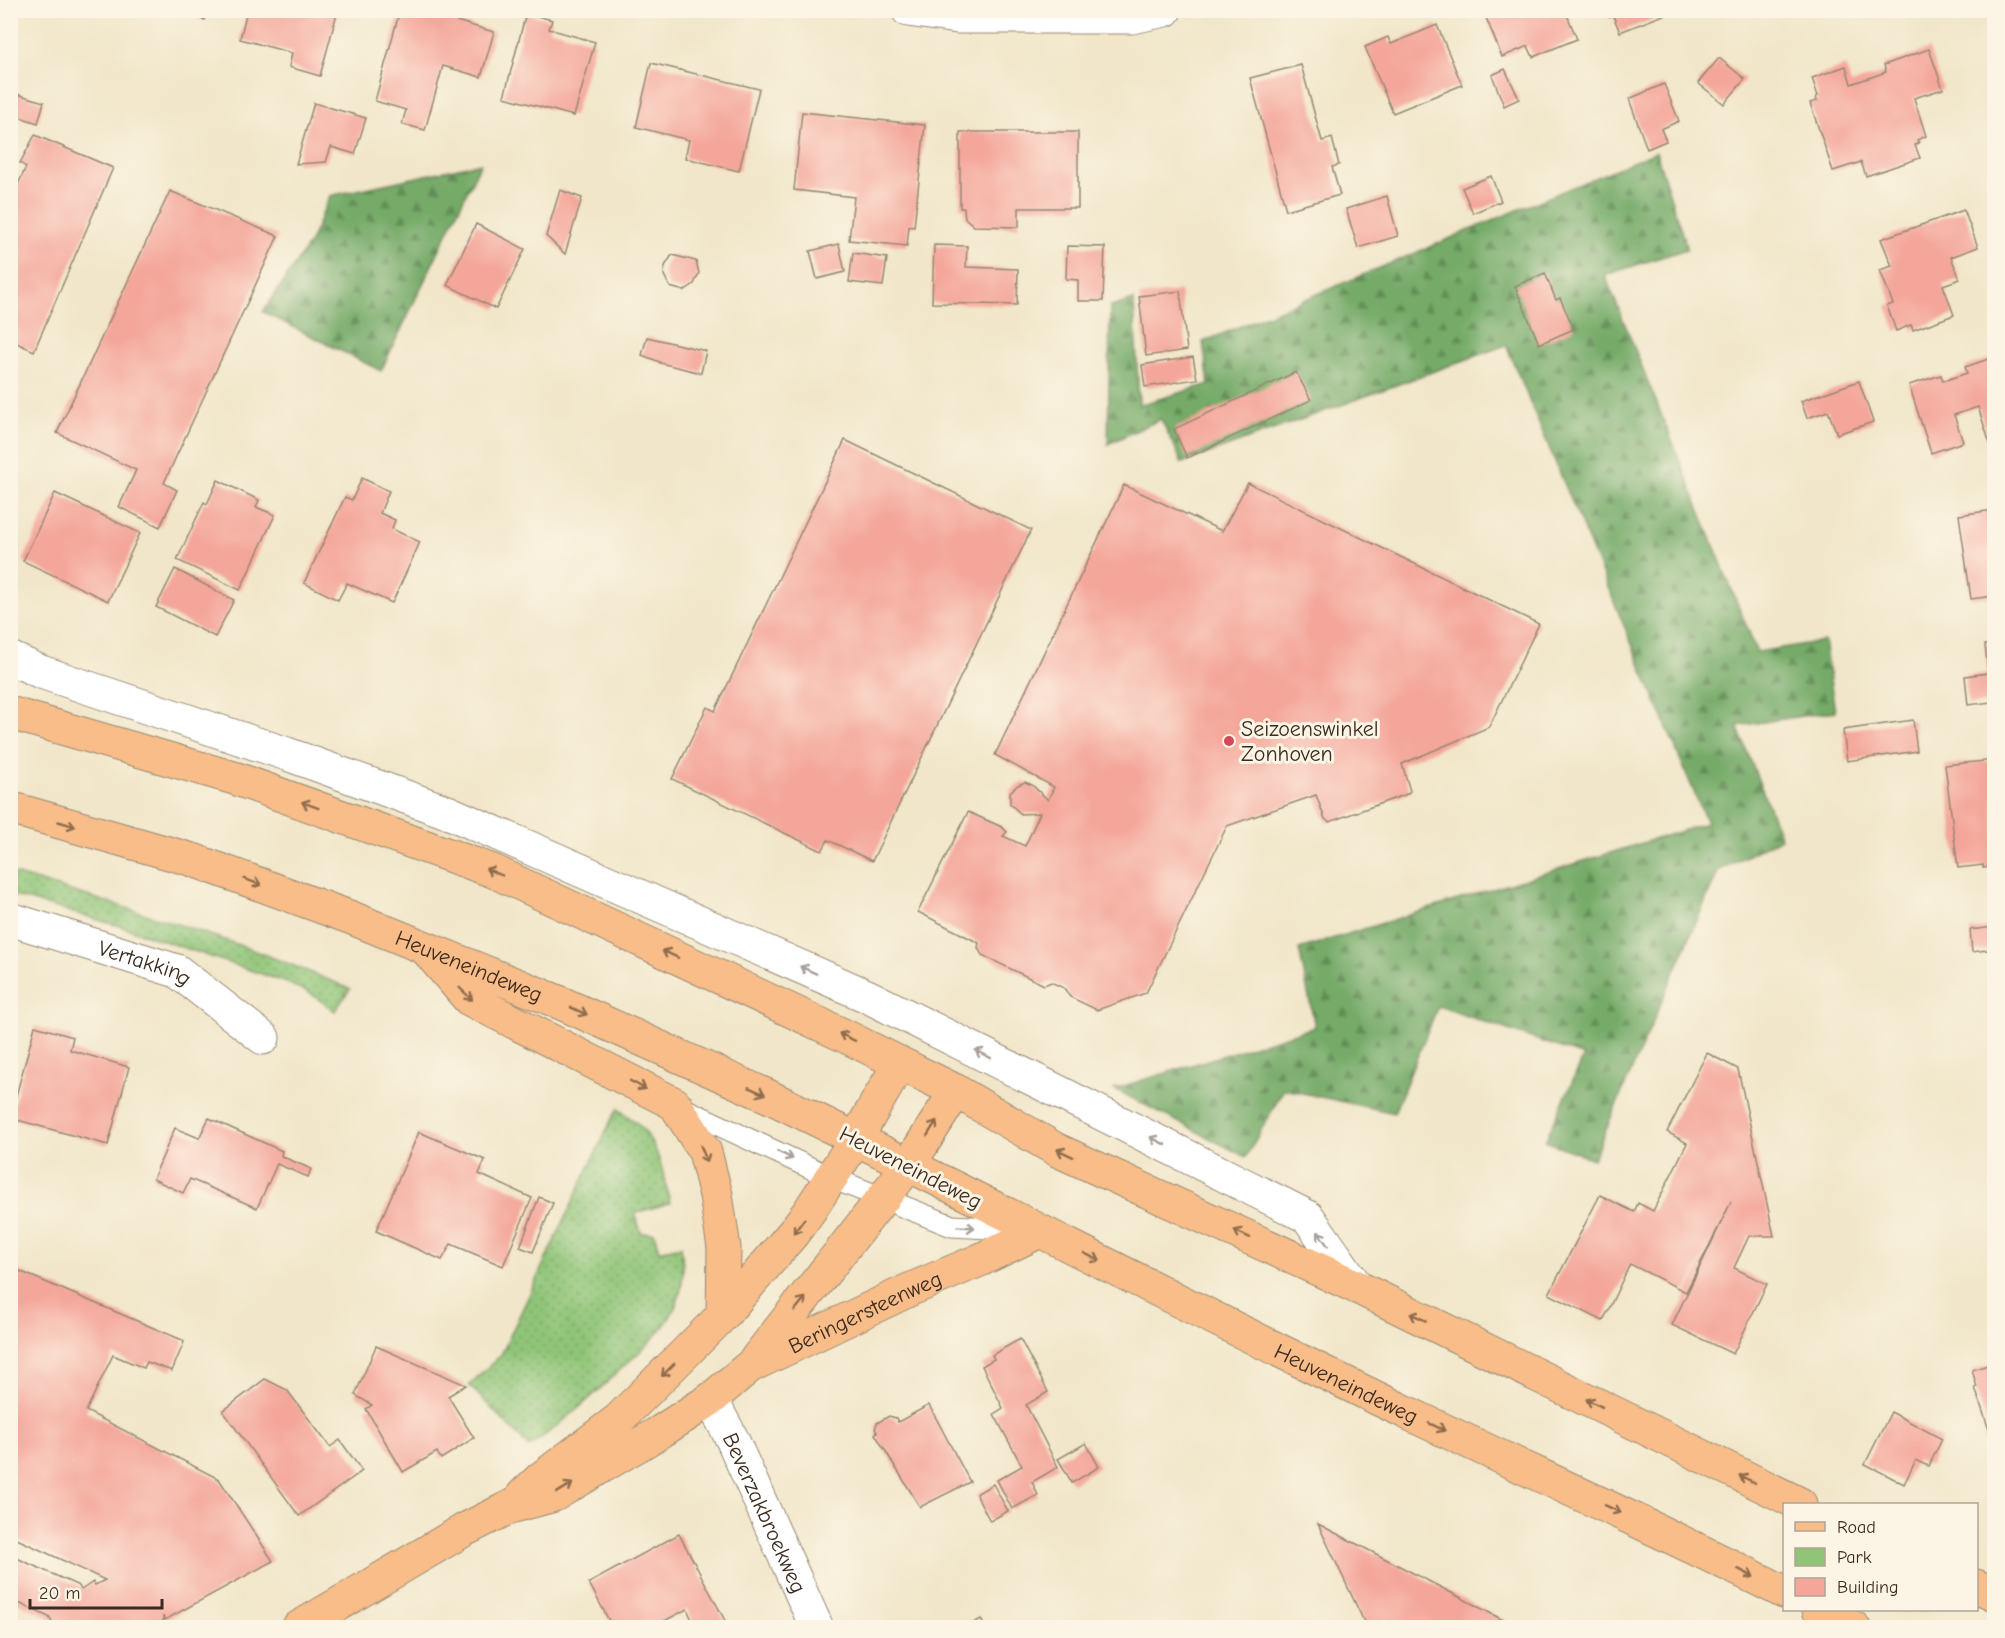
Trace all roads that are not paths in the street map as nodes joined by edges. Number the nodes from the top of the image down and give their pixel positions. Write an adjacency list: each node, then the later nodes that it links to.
1 (908, 10): 2 (street)
2 (1165, 10)
3 (10, 658): 17 (street, one-way to 3)
4 (10, 713): 9 (main road, one-way to 4)
5 (10, 808): 7 (main road, Heuveneindeweg, one-way to 7)
6 (10, 919): 8 (street, Vertakking)
7 (427, 950): 11 (main road, one-way to 11); 12 (main road, Heuveneindeweg, one-way to 12)
8 (263, 1038)
9 (899, 1064): 10 (main road); 12 (main road, Beringersteenweg)
10 (956, 1091): 13 (main road, one-way to 10); 17 (main road, one-way to 10)
11 (675, 1104): 14 (lane, one-way to 14); 18 (main road, one-way to 18)
12 (856, 1139): 13 (main road, Heuveneindeweg); 14 (main road, Beringersteenweg)
13 (909, 1165): 15 (main road); 16 (main road, Heuveneindeweg)
14 (832, 1178): 15 (lane); 18 (main road, Beringersteenweg, one-way to 18)
15 (884, 1198): 16 (lane, one-way to 16); 19 (main road, one-way to 15)
16 (1040, 1231): 19 (main road, Beringersteenweg); 24 (main road, Heuveneindeweg, one-way to 24)
17 (1357, 1287): 21 (main road, one-way to 17)
18 (723, 1315): 22 (main road, Beringersteenweg, one-way to 22)
19 (750, 1366): 20 (main road, Beringersteenweg)
20 (711, 1399): 22 (main road, Beringersteenweg, one-way to 20); 28 (street, Beverzakbroekweg)
21 (1798, 1503)
22 (510, 1507): 27 (main road, Beringersteenweg)
23 (1978, 1586): 25 (main road)
24 (1783, 1591)
25 (1995, 1594)
26 (1820, 1611): 29 (main road)
27 (298, 1628)
28 (817, 1628)
29 (1854, 1628)

